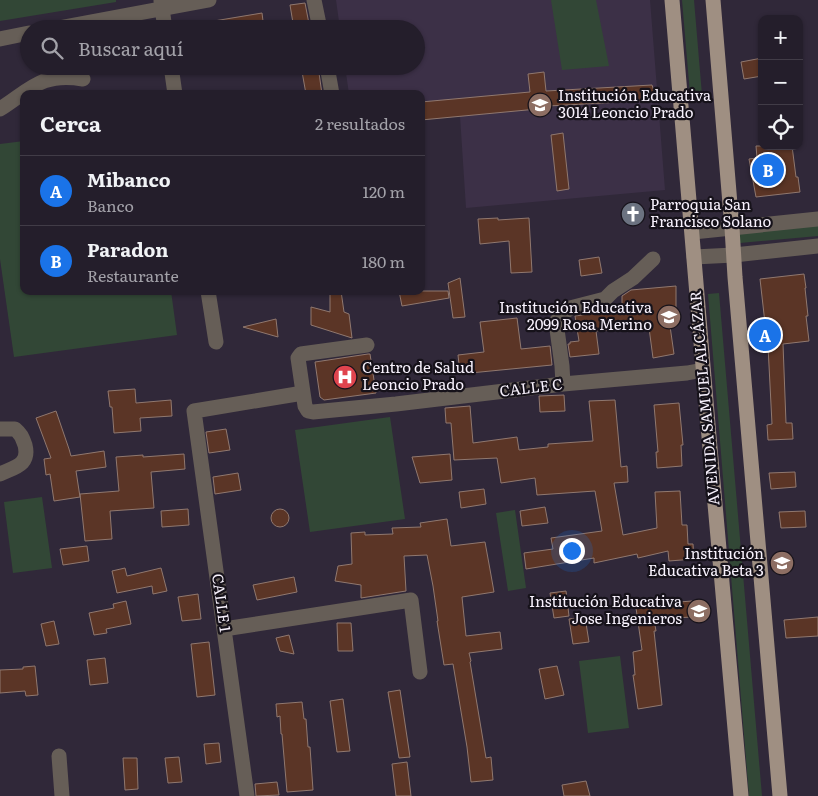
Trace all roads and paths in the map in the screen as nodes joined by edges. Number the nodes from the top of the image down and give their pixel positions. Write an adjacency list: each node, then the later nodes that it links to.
1 (209, 0): 5 (street)
2 (314, 0): 8 (street)
3 (672, 0): 21 (main road, AVENIDA SAMUEL ALCÁZAR)
4 (713, 0): 20 (main road)
5 (162, 4): 6 (street); 7 (street)
6 (92, 20)
7 (164, 20)
8 (318, 20)
9 (20, 35): 10 (street)
10 (0, 38)
11 (173, 75): 15 (street)
12 (329, 75): 16 (street)
13 (82, 79): 14 (street)
14 (29, 90)
15 (175, 90)
16 (331, 90)
17 (20, 96): 18 (street)
18 (0, 109)
19 (818, 218): 20 (street)
20 (732, 228): 21 (street); 23 (main road)
21 (693, 232): 24 (main road, AVENIDA SAMUEL ALCÁZAR)
22 (818, 246): 23 (street)
23 (734, 255): 24 (street); 40 (main road)
24 (694, 257): 29 (main road, AVENIDA SAMUEL ALCÁZAR)
25 (653, 259): 30 (street)
26 (209, 295): 27 (street)
27 (216, 342)
28 (367, 345): 31 (street)
29 (703, 370): 30 (street, CALLE C); 39 (main road, AVENIDA SAMUEL ALCÁZAR)
30 (563, 384): 31 (street, CALLE C)
31 (303, 393): 34 (street, CALLE 1)
32 (0, 429): 33 (street)
33 (0, 474)
34 (224, 629): 35 (street); 38 (street, CALLE 1)
35 (420, 672)
36 (59, 756): 37 (street)
37 (62, 796)
38 (247, 796)
39 (741, 796)
40 (780, 796)

